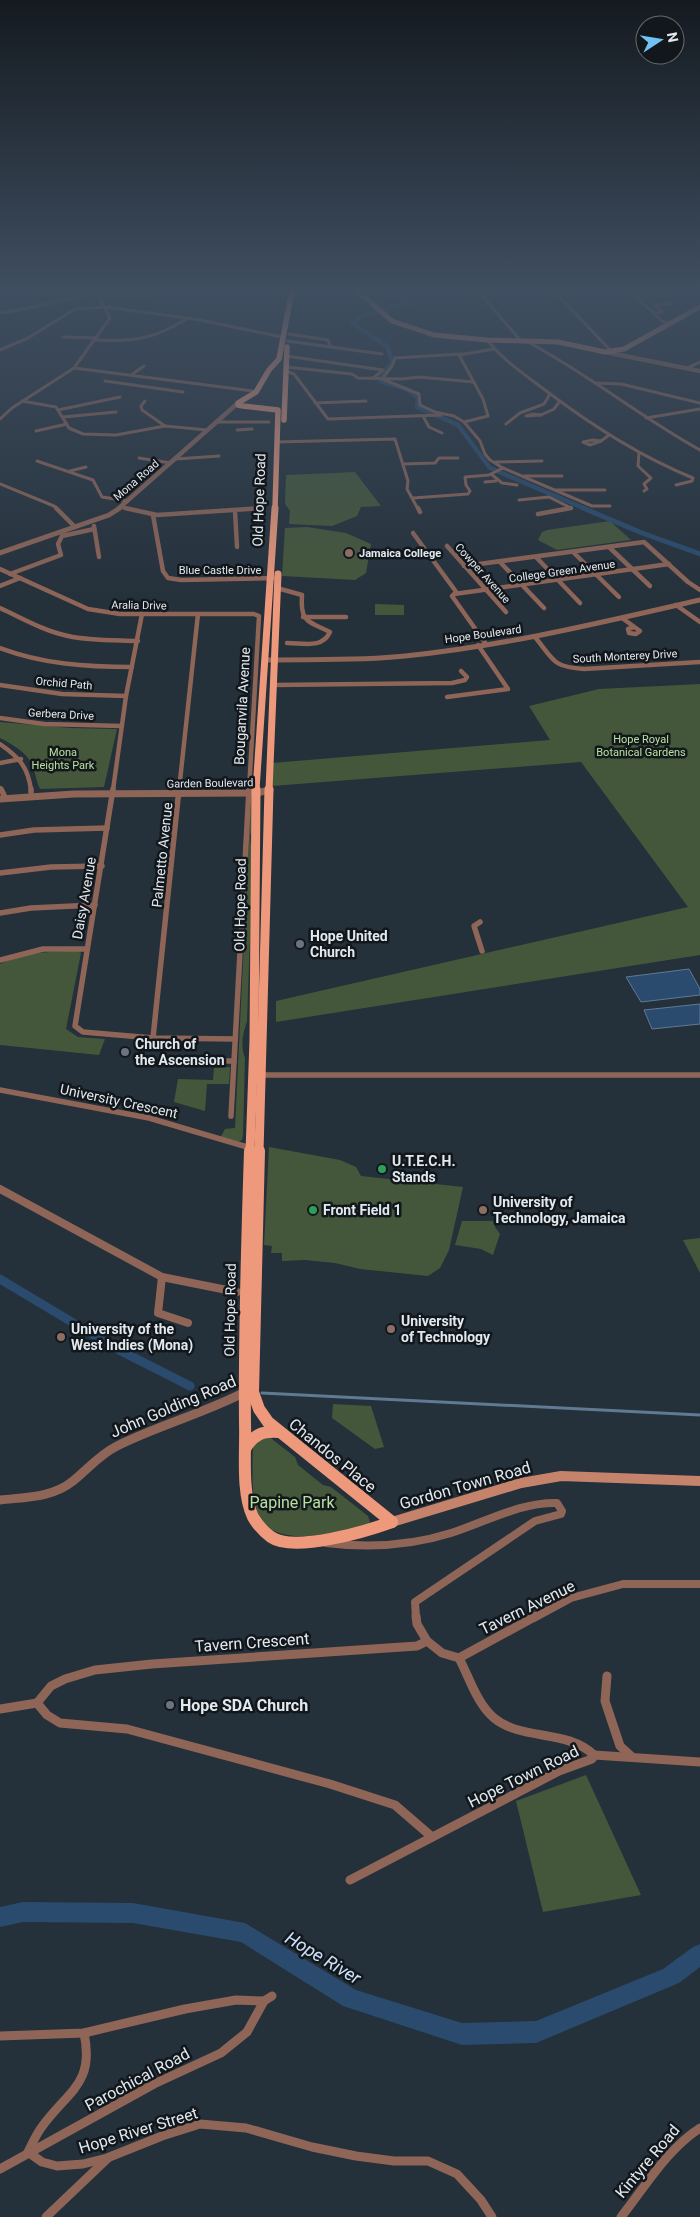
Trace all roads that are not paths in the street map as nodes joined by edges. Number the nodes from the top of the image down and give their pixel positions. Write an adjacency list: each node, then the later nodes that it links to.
1 (34, 393): 11 (street)
2 (254, 393): 18 (main road, Old Hope Road)
3 (284, 393): 13 (main road, Old Hope Road)
4 (308, 393): 16 (street)
5 (418, 393): 25 (street)
6 (480, 393): 34 (street)
7 (610, 393): 29 (street)
8 (661, 393): 17 (street)
9 (550, 394): 15 (street); 36 (street)
10 (120, 397): 22 (street)
11 (22, 401): 22 (street); 30 (street)
12 (145, 401): 37 (street)
13 (284, 401): 20 (main road); 44 (main road, Old Hope Road)
14 (366, 401): 16 (street)
15 (560, 401): 26 (street); 42 (street)
16 (315, 403): 27 (street)
17 (700, 403)
18 (238, 404): 19 (main road); 24 (street, Mona Road)
19 (248, 407): 20 (main road); 24 (street)
20 (270, 408): 44 (main road, Old Hope Road)
21 (700, 409): 29 (street)
22 (58, 410): 28 (street)
23 (116, 412): 28 (street)
24 (227, 412): 31 (street, Mona Road)
25 (447, 415): 27 (street); 34 (street)
26 (540, 415)
27 (423, 416): 41 (street)
28 (63, 417): 35 (street)
29 (646, 418): 45 (street)
30 (0, 419)
31 (215, 422): 32 (street); 38 (street, Mona Road)
32 (252, 422): 33 (street); 39 (street)
33 (268, 422)
34 (464, 422): 53 (street)
35 (67, 424): 37 (street); 40 (street)
36 (506, 424)
37 (164, 426): 38 (street)
38 (207, 430): 50 (street, Mona Road)
39 (237, 430)
40 (36, 432)
41 (442, 433)
42 (609, 435): 43 (street); 46 (street)
43 (602, 441)
44 (280, 442): 55 (street); 99 (main road, Old Hope Road)
45 (700, 450)
46 (639, 453): 66 (street); 69 (street)
47 (219, 456): 50 (street)
48 (139, 458): 54 (street)
49 (458, 458): 55 (street)
50 (176, 459): 54 (street, Mona Road)
51 (37, 461): 58 (street)
52 (542, 461): 53 (street)
53 (494, 462): 57 (street)
54 (171, 463): 73 (street, Mona Road)
55 (403, 464): 70 (street)
56 (86, 467): 58 (street)
57 (503, 468): 59 (street); 60 (street)
58 (68, 471): 73 (street)
59 (493, 473): 62 (street); 70 (street)
60 (520, 476): 61 (street); 67 (street)
61 (562, 476)
62 (496, 481): 63 (street); 65 (street)
63 (485, 482)
64 (0, 484): 82 (street)
65 (517, 485)
66 (676, 485)
67 (552, 490): 68 (street); 71 (street)
68 (605, 490)
69 (644, 491)
70 (413, 498): 79 (street)
71 (573, 499): 74 (street); 75 (street)
72 (519, 500): 74 (street)
73 (128, 502): 76 (street, Mona Road)
74 (562, 502): 80 (street)
75 (610, 506)
76 (121, 507): 81 (street); 82 (street, Mona Road)
77 (263, 508): 78 (street)
78 (235, 510): 81 (street); 85 (street)
79 (420, 512)
80 (538, 514)
81 (153, 515): 99 (street, Blue Castle Drive)
82 (75, 527): 87 (street, Mona Road)
83 (414, 533): 107 (street)
84 (447, 546): 93 (street, Cowper Avenue)
85 (237, 547)
86 (609, 547): 88 (street); 92 (street); 95 (street)
87 (2, 551)
88 (573, 552): 90 (street); 97 (street)
89 (99, 557): 96 (street)
90 (536, 557): 91 (street); 100 (street)
91 (500, 562): 93 (street); 101 (street)
92 (669, 564): 95 (street, College Green Avenue); 106 (street)
93 (464, 566): 105 (street, Cowper Avenue)
94 (0, 569): 96 (street, Aralia Drive)
95 (633, 570): 97 (street, College Green Avenue); 103 (street)
96 (10, 574): 98 (street, Aralia Drive)
97 (598, 574): 100 (street, College Green Avenue); 108 (street)
98 (20, 578): 102 (street); 115 (street, Aralia Drive)
99 (274, 578): 104 (main road, Old Hope Road); 129 (main road, Old Hope Road)
100 (560, 580): 101 (street, College Green Avenue); 110 (street)
101 (522, 585): 105 (street, College Green Avenue); 113 (street)
102 (0, 586)
103 (650, 586)
104 (277, 588): 119 (street); 129 (main road, Old Hope Road)
105 (486, 590): 107 (street, College Green Avenue); 114 (street, Cowper Avenue)
106 (700, 590)
107 (457, 593): 126 (street)
108 (619, 597)
109 (700, 600): 111 (street, Hope Boulevard)
110 (580, 603)
111 (676, 605): 120 (street, Hope Boulevard); 121 (street)
112 (0, 608): 124 (street)
113 (544, 608)
114 (506, 612)
115 (142, 614): 116 (street, Aralia Drive); 124 (street, Daisy Avenue)
116 (198, 614): 117 (street, Aralia Drive); 145 (street, Palmetto Avenue)
117 (257, 614): 143 (street, Bouganvila Avenue)
118 (346, 616): 119 (street)
119 (304, 617): 125 (street)
120 (622, 618): 122 (street); 123 (street, Hope Boulevard)
121 (700, 622)
122 (634, 627)
123 (535, 637): 126 (street, Hope Boulevard); 130 (street, South Monterey Drive)
124 (138, 641): 131 (street, Daisy Avenue)
125 (287, 643)
126 (486, 644): 127 (street, Hope Boulevard)
127 (478, 645): 129 (street, Hope Boulevard); 136 (street)
128 (0, 648): 131 (street)
129 (270, 660): 134 (main road, Old Hope Road); 143 (main road, Old Hope Road)
130 (700, 662)
131 (132, 667): 135 (street, Daisy Avenue)
132 (461, 671): 134 (street)
133 (0, 684): 135 (street, Orchid Path)
134 (274, 685): 144 (main road, Old Hope Road)
135 (126, 696): 138 (street, Daisy Avenue)
136 (447, 697)
137 (0, 718): 138 (street, Gerbera Drive)
138 (122, 726): 147 (street, Daisy Avenue)
139 (0, 744): 140 (street)
140 (21, 759): 141 (street); 146 (street)
141 (0, 763)
142 (0, 788): 148 (street)
143 (252, 790): 144 (street, Garden Boulevard); 145 (street, Garden Boulevard); 160 (street, Bouganvila Avenue); 163 (main road, Old Hope Road)
144 (270, 790): 163 (main road, Old Hope Road)
145 (180, 791): 147 (street, Garden Boulevard); 159 (street, Palmetto Avenue)
146 (32, 792): 147 (street, Garden Boulevard); 148 (street, Garden Boulevard)
147 (112, 792): 148 (street, Garden Boulevard); 149 (street, Daisy Avenue)
148 (1, 796)
149 (107, 828): 150 (street); 151 (street, Daisy Avenue)
150 (0, 835)
151 (102, 866): 152 (street); 153 (street, Daisy Avenue)
152 (0, 873)
153 (95, 905): 154 (street); 156 (street, Daisy Avenue)
154 (0, 913)
155 (480, 922): 157 (street)
156 (87, 948): 158 (street); 159 (street, Daisy Avenue)
157 (482, 951)
158 (0, 960)
159 (153, 1038): 160 (street, Daisy Avenue)
160 (235, 1039): 162 (street, Bouganvila Avenue)
161 (186, 1061): 162 (street)
162 (234, 1061): 166 (street, Bouganvila Avenue)
163 (257, 1075): 164 (street); 167 (main road, Old Hope Road); 168 (main road, Old Hope Road)
164 (700, 1075)
165 (0, 1090): 167 (street, University Crescent)
166 (231, 1116)
167 (249, 1148): 168 (street, University Crescent); 173 (main road, Old Hope Road)
168 (261, 1150): 173 (main road, Old Hope Road)
169 (0, 1189): 170 (street)
170 (162, 1277): 171 (street); 172 (street)
171 (237, 1292)
172 (188, 1323)
173 (248, 1390): 174 (main road, Old Hope Road); 176 (main road, Old Hope Road); 178 (street, John Golding Road)
174 (259, 1409): 175 (main road, Chandos Place)
175 (278, 1432): 176 (main road); 179 (main road, Chandos Place)
176 (244, 1450): 180 (main road, Old Hope Road)
177 (700, 1481): 179 (main road, Gordon Town Road)
178 (0, 1500)
179 (392, 1522): 180 (main road, Gordon Town Road)
180 (306, 1542): 182 (street)
181 (700, 1584): 183 (street, Tavern Avenue)
182 (427, 1641): 183 (street); 185 (street, Tavern Crescent)
183 (460, 1658): 187 (street, Hope Town Road)
184 (607, 1676): 188 (street)
185 (37, 1703): 186 (street); 190 (street)
186 (0, 1708)
187 (594, 1755): 188 (street); 190 (street, Hope Town Road)
188 (631, 1756): 189 (street)
189 (700, 1762)
190 (432, 1837): 191 (street, Hope Town Road)
191 (350, 1880)
192 (84, 2033): 193 (street); 195 (street); 195 (street, Parochical Road)
193 (0, 2036)
194 (700, 2128): 200 (street, Kintyre Road)
195 (28, 2152): 196 (street, Hope River Street); 197 (street, Parochical Road)
196 (107, 2158): 198 (street); 199 (street, Hope River Street)
197 (0, 2170)
198 (46, 2217)
199 (492, 2217)
200 (621, 2217)

